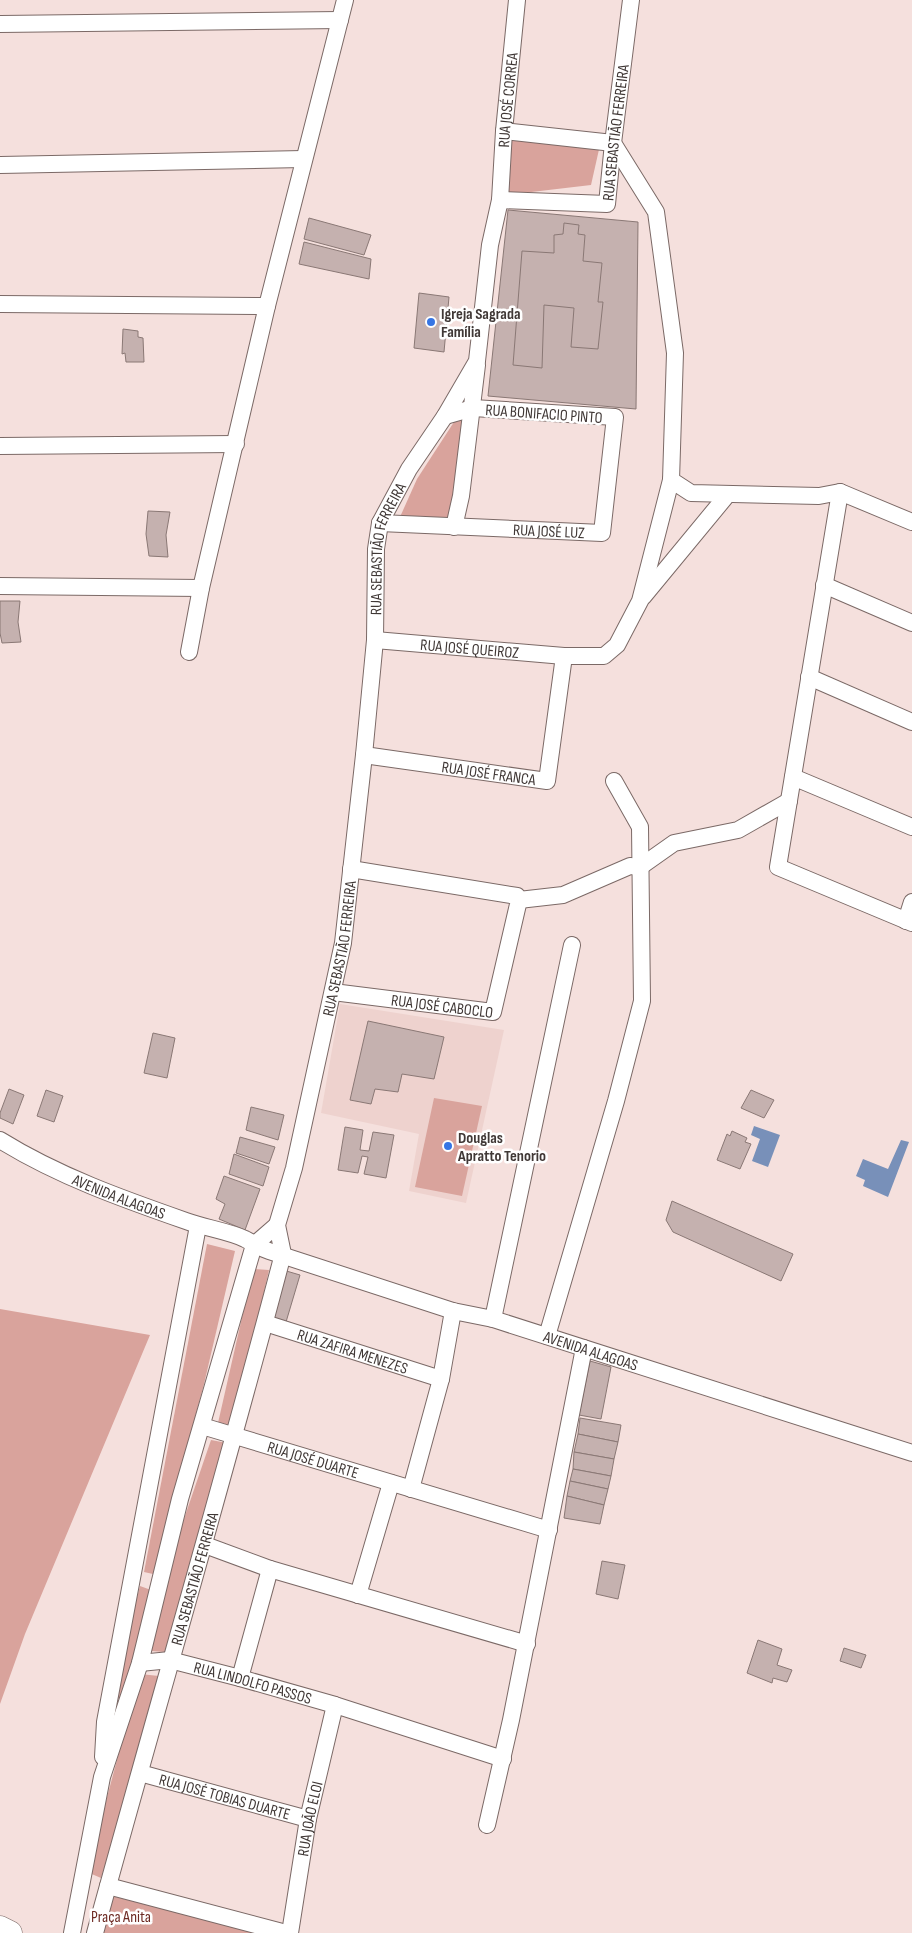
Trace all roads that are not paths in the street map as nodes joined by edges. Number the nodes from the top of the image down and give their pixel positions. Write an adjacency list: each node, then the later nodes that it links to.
1 (345, 0): 4 (street)
2 (517, 0): 6 (street, RUA JOSÉ CORREA)
3 (631, 0): 7 (street, RUA SEBASTIÃO FERREIRA)
4 (340, 20): 5 (street); 8 (street)
5 (0, 24)
6 (504, 131): 7 (street); 10 (street, RUA JOSÉ CORREA)
7 (613, 143): 10 (street, RUA SEBASTIÃO FERREIRA); 19 (street)
8 (303, 159): 9 (street); 12 (street)
9 (0, 165)
10 (500, 200): 13 (street, RUA SEBASTIÃO FERREIRA)
11 (0, 304): 12 (street)
12 (267, 306): 17 (street)
13 (477, 361): 14 (street, RUA BONIFACIO PINTO); 15 (street, RUA SEBASTIÃO FERREIRA)
14 (473, 408): 15 (street, RUA BONIFACIO PINTO); 16 (street, RUA BONIFACIO PINTO); 24 (street, RUA BONIFACIO PINTO)
15 (445, 416): 23 (street, RUA SEBASTIÃO FERREIRA)
16 (615, 418): 24 (street, RUA JOSÉ LUZ)
17 (236, 444): 18 (street); 27 (street)
18 (0, 446)
19 (671, 480): 21 (street); 28 (street)
20 (840, 492): 21 (street); 22 (street); 25 (street)
21 (728, 494): 28 (street)
22 (912, 522)
23 (380, 523): 24 (street, RUA JOSÉ LUZ); 30 (street, RUA SEBASTIÃO FERREIRA)
24 (454, 527)
25 (824, 585): 29 (street); 33 (street)
26 (0, 586): 27 (street)
27 (201, 588): 31 (street)
28 (640, 601): 32 (street, RUA JOSÉ QUEIROZ)
29 (912, 623)
30 (375, 640): 32 (street, RUA JOSÉ QUEIROZ); 35 (street, RUA SEBASTIÃO FERREIRA)
31 (189, 652)
32 (564, 656): 35 (street, RUA JOSÉ FRANCA)
33 (809, 677): 34 (street); 36 (street)
34 (912, 722)
35 (364, 755): 41 (street, RUA SEBASTIÃO FERREIRA)
36 (793, 776): 38 (street); 39 (street)
37 (614, 780): 40 (street)
38 (789, 801): 40 (street); 44 (street)
39 (912, 827)
40 (640, 867): 42 (street); 54 (street)
41 (351, 869): 42 (street); 46 (street, RUA SEBASTIÃO FERREIRA)
42 (519, 898): 46 (street, RUA JOSÉ CABOCLO)
43 (912, 902): 44 (street)
44 (909, 922)
45 (572, 945): 52 (street)
46 (333, 992): 48 (street, RUA SEBASTIÃO FERREIRA)
47 (0, 1140): 49 (street, AVENIDA ALAGOAS)
48 (277, 1225): 50 (street); 50 (street, RUA SEBASTIÃO FERREIRA)
49 (198, 1226): 50 (street, AVENIDA ALAGOAS); 65 (street, RUA SEBASTIÃO FERREIRA)
50 (263, 1247): 51 (street, AVENIDA ALAGOAS); 53 (street, RUA SEBASTIÃO FERREIRA); 57 (street, RUA SEBASTIÃO FERREIRA)
51 (453, 1311): 52 (street, AVENIDA ALAGOAS); 56 (street)
52 (493, 1319): 54 (street, AVENIDA ALAGOAS)
53 (265, 1323): 56 (street, RUA ZAFIRA MENEZES); 58 (street, RUA SEBASTIÃO FERREIRA)
54 (547, 1336): 55 (street, AVENIDA ALAGOAS)
55 (584, 1348): 59 (street, AVENIDA ALAGOAS); 62 (street)
56 (441, 1379): 61 (street)
57 (202, 1426): 58 (street, RUA JOSÉ DUARTE); 66 (street, RUA SEBASTIÃO FERREIRA)
58 (234, 1435): 60 (street, RUA JOSÉ DUARTE); 63 (street, RUA SEBASTIÃO FERREIRA)
59 (912, 1453)
60 (391, 1483): 61 (street, RUA JOSÉ DUARTE); 67 (street)
61 (411, 1489): 62 (street, RUA JOSÉ DUARTE)
62 (549, 1530): 68 (street)
63 (205, 1545): 64 (street); 69 (street, RUA SEBASTIÃO FERREIRA)
64 (270, 1569): 67 (street); 71 (street)
65 (131, 1577): 66 (street); 75 (street, RUA SEBASTIÃO FERREIRA)
66 (160, 1581): 70 (street, RUA SEBASTIÃO FERREIRA)
67 (358, 1595): 68 (street)
68 (526, 1644): 73 (street)
69 (170, 1660): 70 (street, RUA LINDOLFO PASSOS); 71 (street, RUA LINDOLFO PASSOS); 74 (street, RUA SEBASTIÃO FERREIRA)
70 (140, 1663): 75 (street, RUA SEBASTIÃO FERREIRA)
71 (240, 1678): 72 (street, RUA LINDOLFO PASSOS)
72 (335, 1706): 73 (street, RUA LINDOLFO PASSOS); 76 (street, RUA JOÃO ELOI)
73 (503, 1759): 77 (street)
74 (140, 1773): 76 (street, RUA JOSÉ TOBIAS DUARTE); 78 (street, RUA SEBASTIÃO FERREIRA)
75 (102, 1777): 81 (street, RUA SEBASTIÃO FERREIRA)
76 (308, 1819): 84 (street, RUA JOÃO ELOI)
77 (487, 1825)
78 (108, 1886): 82 (street, RUA SEBASTIÃO FERREIRA); 83 (street)
79 (0, 1928): 80 (main road)
80 (10, 1933)
81 (72, 1933)
82 (95, 1933)
83 (286, 1933)
84 (290, 1933)

